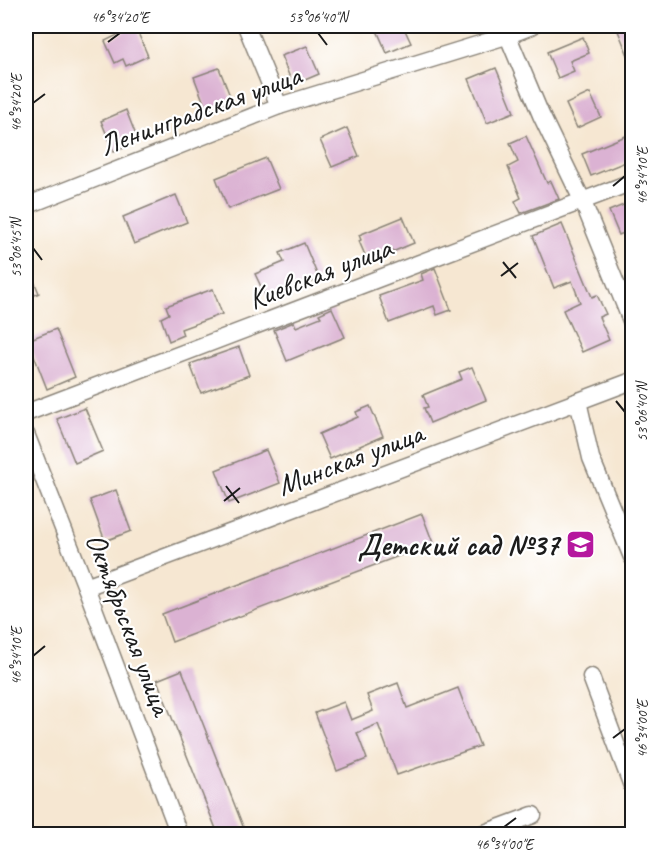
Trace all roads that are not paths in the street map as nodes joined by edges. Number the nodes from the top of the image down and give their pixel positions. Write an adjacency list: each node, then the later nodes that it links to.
1 (246, 26): 4 (street)
2 (532, 26): 3 (street, Ленинградская улица)
3 (505, 31): 4 (street, Ленинградская улица); 6 (street)
4 (279, 106): 7 (street, Ленинградская улица)
5 (633, 182): 6 (street, Киевская улица)
6 (583, 202): 8 (street); 11 (street, Киевская улица)
7 (26, 206)
8 (633, 323)
9 (633, 381): 10 (street, Минская улица)
10 (578, 401): 13 (street); 14 (street, Минская улица)
11 (26, 413)
12 (26, 434): 14 (street, Октябрьская улица)
13 (633, 557)
14 (86, 587): 18 (street, Октябрьская улица)
15 (591, 677): 16 (street)
16 (633, 786)
17 (533, 815): 19 (street)
18 (179, 834)
19 (482, 834)

